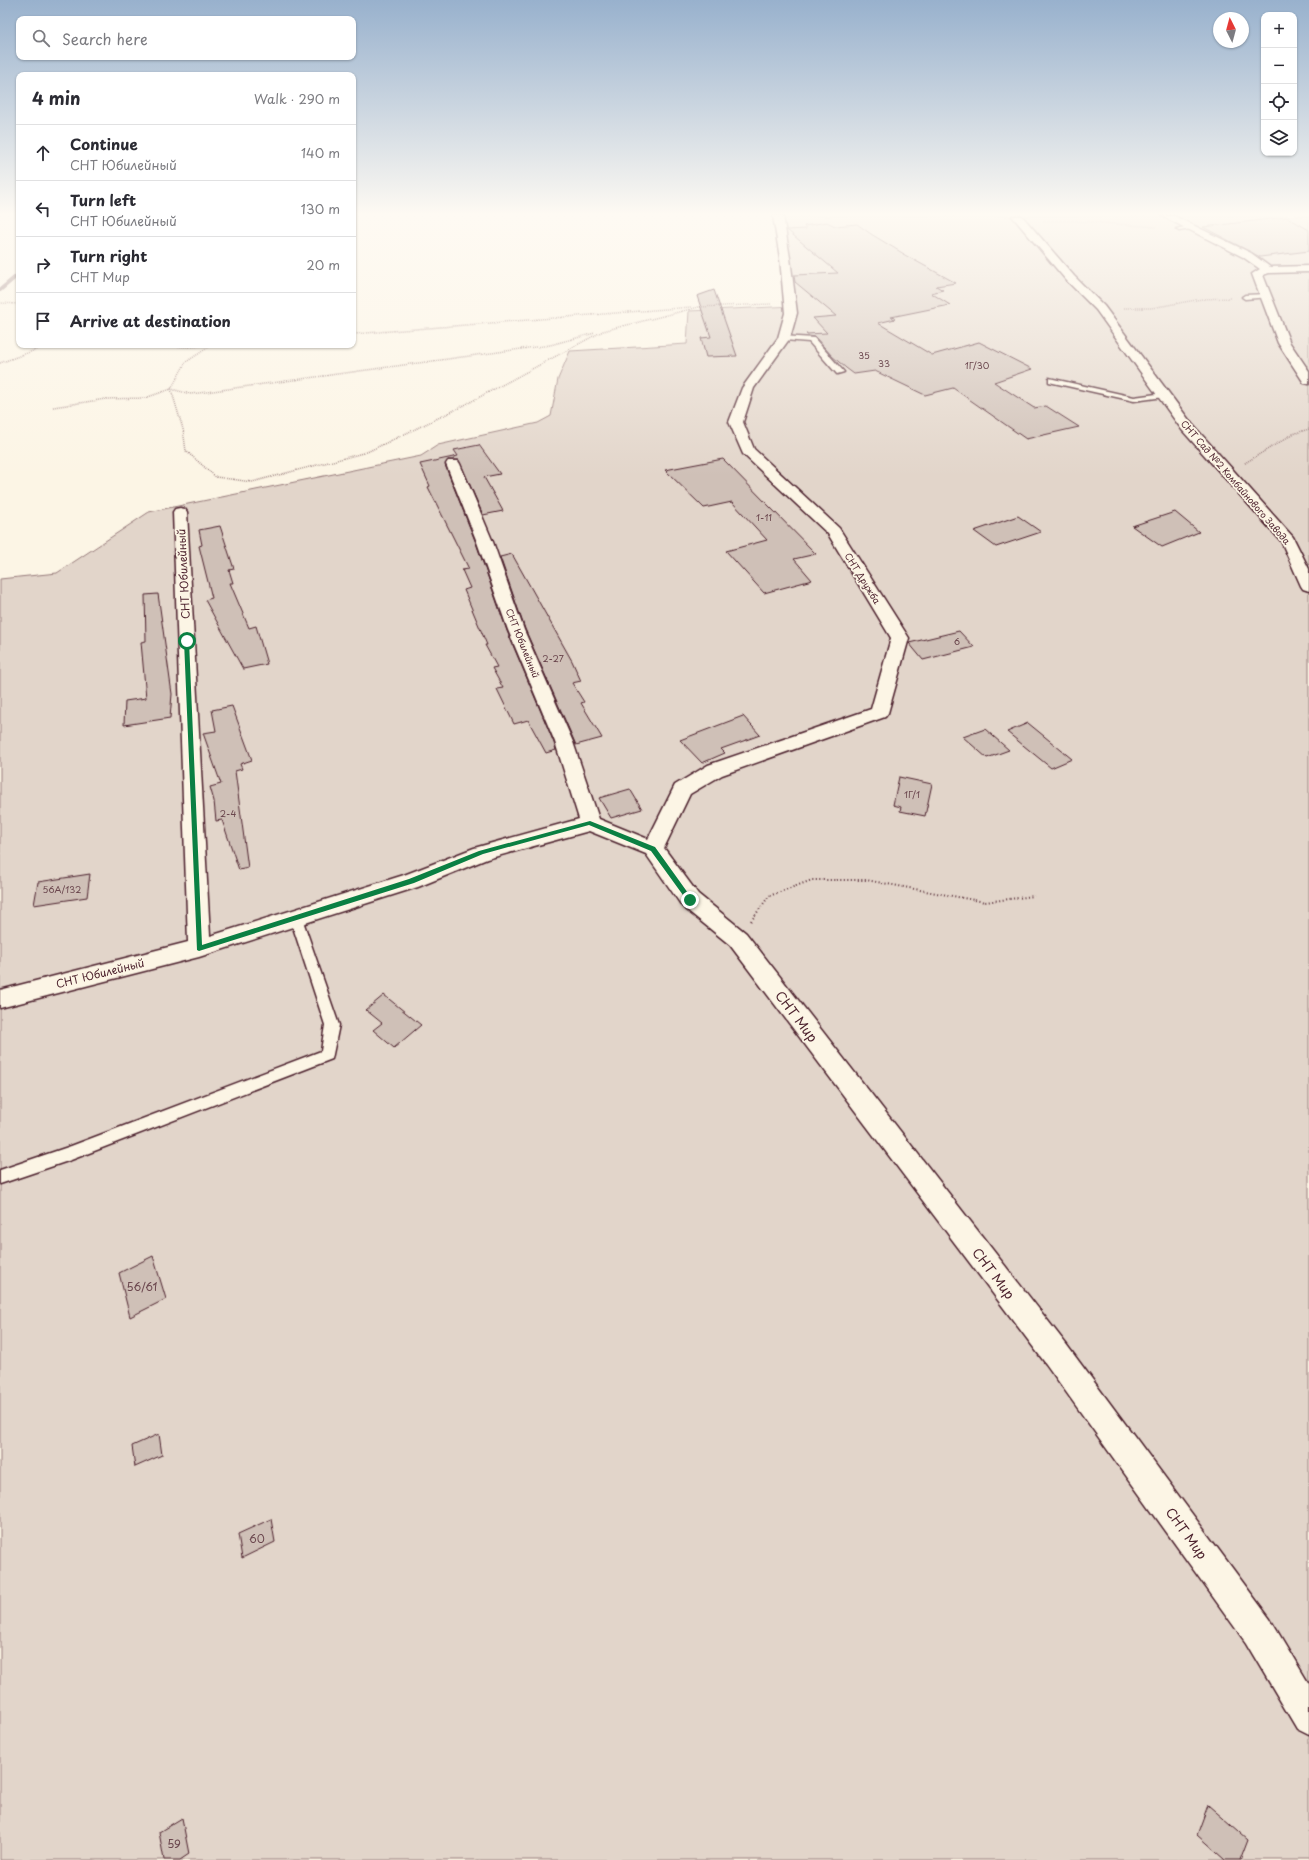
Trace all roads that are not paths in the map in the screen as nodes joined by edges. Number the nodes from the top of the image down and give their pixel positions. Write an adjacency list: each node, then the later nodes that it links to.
1 (790, 303): 4 (street, СНТ Дружба)
2 (1095, 303): 8 (street, СНТ Сад №2 Комбайнового Завода)
3 (1270, 303): 7 (street)
4 (784, 338): 5 (lane); 13 (street, СНТ Дружба)
5 (840, 372)
6 (1052, 380): 8 (lane)
7 (1309, 380)
8 (1164, 395): 11 (street, СНТ Сад №2 Комбайнового Завода)
9 (453, 464): 12 (street, СНТ Юбилейный)
10 (180, 512): 15 (street, СНТ Юбилейный)
11 (1309, 586)
12 (590, 823): 13 (street); 14 (street, СНТ Юбилейный)
13 (653, 849): 18 (street, СНТ Мир)
14 (296, 918): 15 (street, СНТ Юбилейный); 17 (lane)
15 (199, 948): 16 (street, СНТ Юбилейный)
16 (0, 999)
17 (0, 1177)
18 (1309, 1717)

